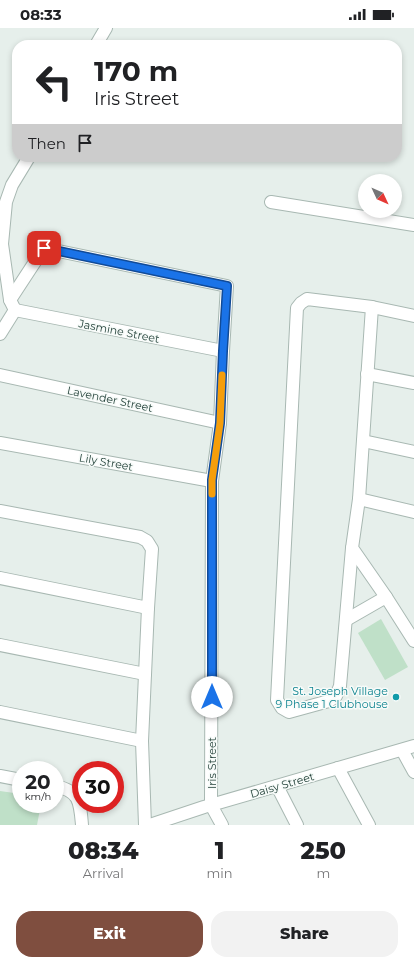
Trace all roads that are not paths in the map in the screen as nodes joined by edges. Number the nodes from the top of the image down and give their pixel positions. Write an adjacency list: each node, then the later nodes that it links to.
1 (106, 28): 2 (street)
2 (99, 40)
3 (26, 162): 6 (street)
4 (271, 202): 5 (street)
5 (414, 225)
6 (12, 305): 9 (street); 10 (street, Jasmine Street); 10 (street, Iris Street)
7 (372, 307): 8 (street); 11 (street); 26 (street)
8 (414, 316)
9 (0, 334)
10 (223, 351): 14 (street, Iris Street)
11 (367, 374): 13 (street); 15 (street)
12 (0, 375): 14 (street, Lavender Street)
13 (414, 383)
14 (220, 423): 18 (street, Iris Street)
15 (363, 441): 17 (street); 19 (street)
16 (0, 443): 18 (street, Lily Street)
17 (414, 452)
18 (212, 480): 40 (street, Iris Street)
19 (359, 499): 21 (street); 22 (street)
20 (0, 511): 25 (street)
21 (414, 512)
22 (352, 548): 24 (street); 26 (street)
23 (0, 578): 25 (street)
24 (386, 597): 26 (street); 27 (street)
25 (148, 608): 29 (street)
26 (346, 620)
27 (414, 641)
28 (0, 645): 29 (street)
29 (145, 674): 31 (street)
30 (0, 712): 31 (street)
31 (142, 741): 42 (street)
32 (414, 746): 33 (street, Daisy Street)
33 (402, 750): 34 (street, Daisy Street); 35 (street)
34 (338, 768): 38 (street, Daisy Street); 46 (street)
35 (414, 772)
36 (0, 776): 37 (street)
37 (12, 778)
38 (277, 786): 40 (street, Daisy Street); 45 (street)
39 (64, 788): 41 (street)
40 (212, 805): 43 (street, Daisy Street); 44 (street)
41 (82, 825)
42 (145, 825)
43 (150, 825)
44 (222, 825)
45 (297, 825)
46 (369, 825)

